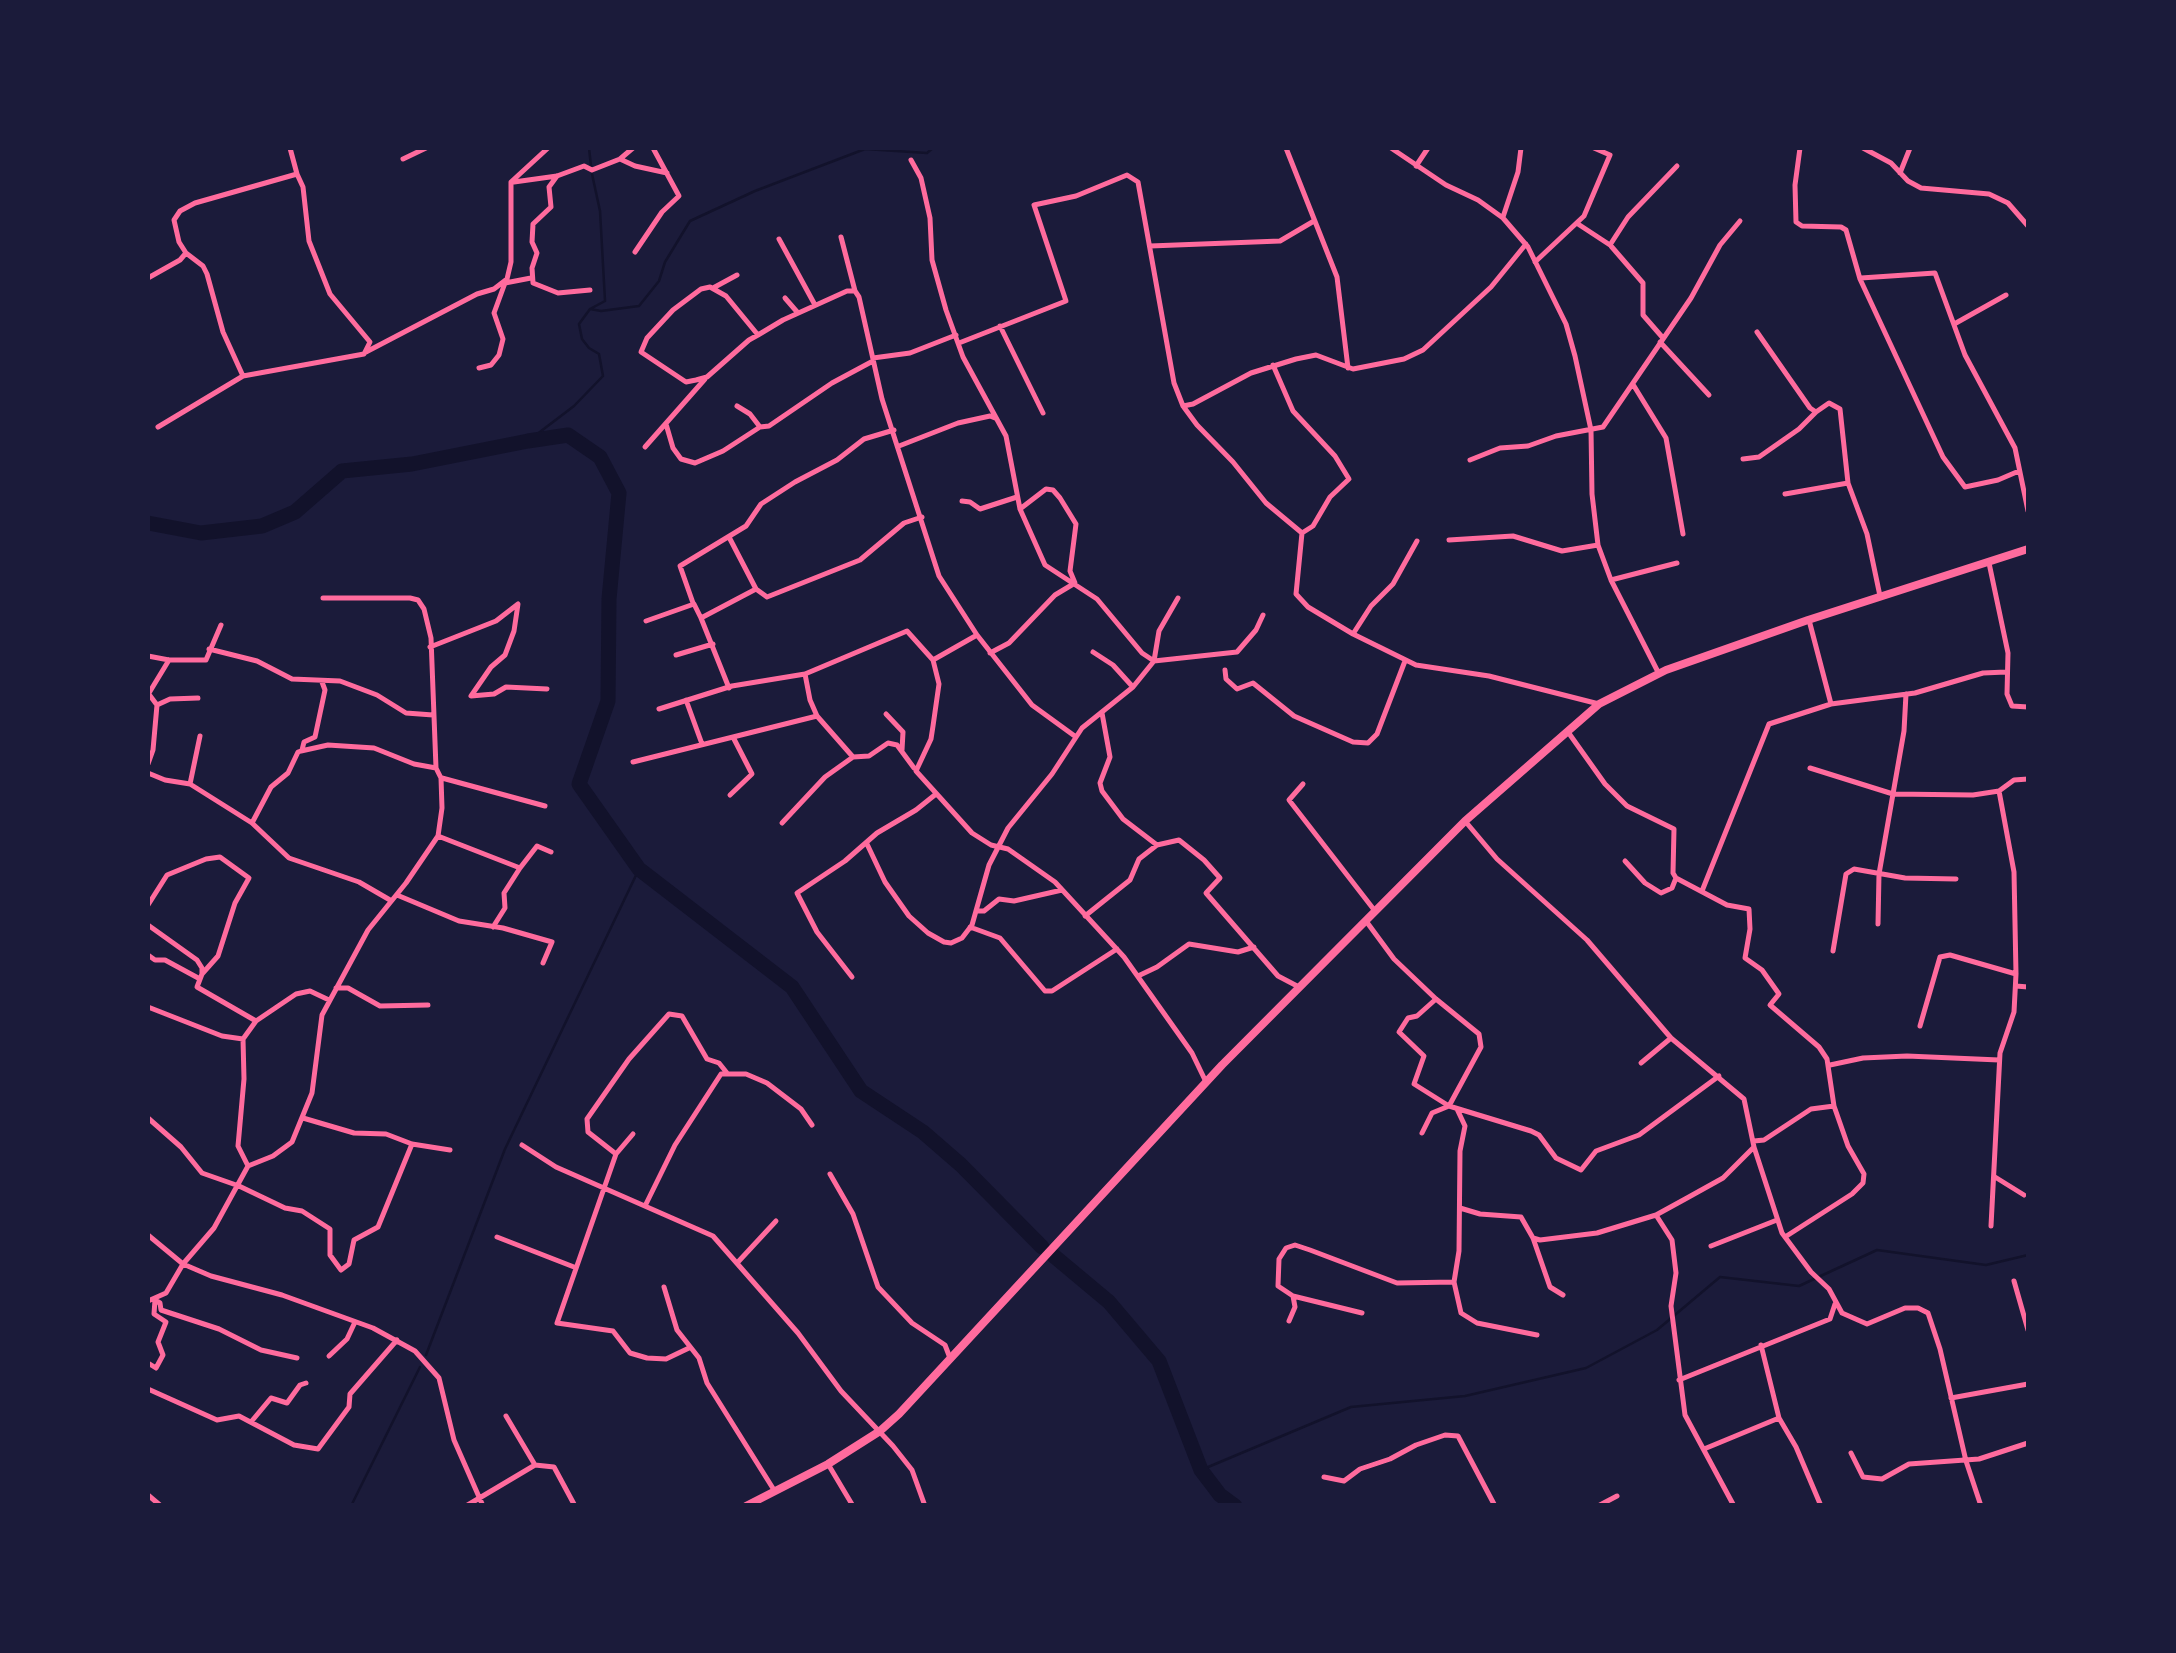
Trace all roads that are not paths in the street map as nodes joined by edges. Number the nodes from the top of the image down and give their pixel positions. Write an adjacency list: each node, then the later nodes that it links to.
1 (290, 148): 21 (street)
2 (426, 148): 14 (street)
3 (548, 148): 23 (street)
4 (632, 148): 15 (street)
5 (653, 148): 19 (street)
6 (1286, 148): 25 (street)
7 (1392, 148): 17 (street)
8 (1428, 148): 17 (street)
9 (1522, 148): 24 (street)
10 (1594, 148): 27 (street)
11 (1800, 148): 40 (street)
12 (1863, 148): 20 (street)
13 (1910, 148): 20 (street)
14 (403, 159)
15 (620, 159): 19 (street); 22 (street)
16 (911, 160): 53 (street)
17 (1416, 166): 24 (street)
18 (1677, 166): 32 (street)
19 (667, 172): 34 (street)
20 (1900, 173): 28 (street)
21 (297, 174): 35 (street); 56 (street)
22 (556, 176): 23 (street); 39 (street)
23 (512, 182): 41 (street)
24 (1503, 218): 31 (street)
25 (1314, 221): 33 (street); 60 (street)
26 (1740, 221): 54 (street)
27 (1578, 224): 32 (street); 36 (street)
28 (2028, 226)
29 (841, 237): 44 (street)
30 (779, 239): 47 (street)
31 (1526, 244): 36 (street); 60 (street)
32 (1610, 245): 54 (street)
33 (1150, 246): 50 (street); 66 (street)
34 (635, 252)
35 (186, 253): 38 (street); 61 (street)
36 (1535, 262): 74 (street)
37 (738, 275): 42 (street)
38 (148, 278)
39 (532, 278): 41 (street); 43 (street)
40 (1860, 278): 49 (street); 79 (street)
41 (506, 281): 56 (street); 59 (street)
42 (713, 288): 52 (street); 62 (street)
43 (590, 290)
44 (855, 291): 47 (street); 57 (street)
45 (2006, 296): 49 (street)
46 (785, 298): 48 (street)
47 (815, 305): 48 (street)
48 (798, 312): 52 (street)
49 (1956, 323): 79 (street)
50 (1000, 326): 55 (street); 68 (street)
51 (1757, 332): 67 (street)
52 (758, 334): 62 (street)
53 (956, 335): 55 (street); 57 (street)
54 (1661, 340): 63 (street); 64 (street)
55 (959, 343): 69 (street)
56 (364, 354): 61 (street)
57 (873, 360): 72 (street); 73 (street)
58 (1274, 366): 60 (street); 66 (street); 87 (street)
59 (479, 368)
60 (1348, 368)
61 (243, 376): 71 (street)
62 (707, 377): 70 (street)
63 (1634, 386): 74 (street); 88 (street)
64 (1710, 395)
65 (738, 406): 72 (street)
66 (1183, 406): 87 (street)
67 (1816, 412): 77 (street); 80 (street)
68 (1044, 413)
69 (996, 418): 75 (street); 82 (street)
70 (666, 424): 72 (street); 76 (street)
71 (158, 426)
72 (760, 426)
73 (894, 430): 75 (street); 89 (street)
74 (1591, 430): 78 (street); 92 (street)
75 (899, 446): 86 (street)
76 (645, 447)
77 (1743, 459)
78 (1470, 460)
79 (2019, 471): 85 (street)
80 (1848, 483): 81 (street); 101 (street)
81 (1785, 494)
82 (1018, 497): 83 (street); 84 (street)
83 (962, 502)
84 (1020, 509): 97 (street); 97 (street)
85 (2028, 510)
86 (922, 516): 98 (street); 109 (street)
87 (1302, 533): 108 (street)
88 (1683, 534)
89 (729, 537): 98 (street); 102 (street)
90 (1449, 540): 92 (street)
91 (1418, 542): 108 (street)
92 (1598, 545): 96 (street)
93 (2028, 549): 95 (main road)
94 (1677, 563): 96 (street)
95 (1990, 563): 101 (main road); 122 (street)
96 (1611, 580): 124 (street)
97 (1076, 583): 113 (street); 119 (street)
98 (756, 589): 104 (street)
99 (323, 598): 111 (street)
100 (1178, 598): 119 (street)
101 (1880, 598): 106 (main road)
102 (694, 604): 104 (street); 105 (street)
103 (1262, 615): 119 (street)
104 (701, 618): 110 (street)
105 (646, 620)
106 (1808, 620): 124 (main road); 134 (street)
107 (222, 626): 112 (street)
108 (1353, 634): 120 (street)
109 (977, 636): 113 (street); 118 (street)
110 (712, 644): 115 (street); 127 (street)
111 (430, 647): 128 (street); 140 (street)
112 (208, 650): 117 (street); 125 (street)
113 (990, 652): 145 (street)
114 (1093, 652): 126 (street)
115 (676, 655)
116 (148, 656): 117 (street)
117 (169, 660): 129 (street)
118 (933, 660): 123 (street); 154 (street)
119 (1154, 661): 126 (street)
120 (1405, 661): 121 (street); 133 (street)
121 (1225, 670)
122 (2006, 672): 130 (street); 136 (street)
123 (806, 674): 127 (street); 141 (street)
124 (1659, 674): 133 (main road)
125 (322, 682): 140 (street); 148 (street)
126 (1133, 686): 138 (street)
127 (729, 688): 132 (street)
128 (546, 689)
129 (148, 693): 135 (street)
130 (1906, 694): 134 (street); 162 (street)
131 (198, 698): 135 (street)
132 (686, 700): 137 (street); 146 (street)
133 (1599, 704): 142 (main road)
134 (1832, 704): 179 (street)
135 (157, 705): 151 (street)
136 (2028, 707)
137 (659, 709)
138 (1102, 712): 145 (street); 170 (street)
139 (886, 714): 147 (street)
140 (433, 715): 152 (street)
141 (817, 716): 144 (street); 149 (street)
142 (1566, 730): 165 (main road); 176 (street)
143 (200, 736): 158 (street)
144 (733, 737): 146 (street); 163 (street)
145 (1076, 737): 171 (street)
146 (702, 744): 150 (street)
147 (902, 750): 149 (street); 154 (street)
148 (301, 751): 152 (street); 166 (street)
149 (853, 756): 167 (street)
150 (633, 762)
151 (148, 764)
152 (436, 768): 156 (street)
153 (1810, 768): 162 (street)
154 (916, 770): 161 (street)
155 (148, 773): 158 (street)
156 (441, 778): 164 (street); 168 (street)
157 (2028, 778): 160 (street)
158 (190, 784): 166 (street)
159 (1304, 784): 184 (street)
160 (2000, 791): 162 (street); 192 (street)
161 (936, 794): 169 (street); 171 (street)
162 (1893, 794): 175 (street)
163 (730, 795)
164 (546, 806)
165 (1465, 821): 184 (main road); 212 (street)
166 (252, 823): 181 (street)
167 (782, 823)
168 (438, 836): 174 (street); 180 (street)
169 (867, 844): 190 (street); 201 (street)
170 (1157, 845): 185 (street); 193 (street)
171 (998, 846): 178 (street); 183 (street)
172 (552, 852): 174 (street)
173 (1625, 861): 176 (street)
174 (520, 868): 189 (street)
175 (1879, 874): 177 (street); 187 (street); 195 (street)
176 (1676, 878): 179 (street)
177 (1956, 879)
178 (1062, 890): 183 (street); 185 (street)
179 (1702, 890): 216 (street)
180 (397, 895): 181 (street); 189 (street)
181 (390, 900): 205 (street)
182 (148, 905): 199 (street)
183 (978, 910): 190 (street)
184 (1375, 911): 186 (main road)
185 (1086, 916): 194 (street)
186 (1366, 920): 203 (main road); 206 (street)
187 (1878, 924)
188 (148, 925): 199 (street)
189 (493, 927): 197 (street)
190 (970, 928): 194 (street)
191 (2028, 937): 192 (street)
192 (2017, 938): 198 (street)
193 (1254, 947): 200 (street); 203 (street)
194 (1117, 949): 200 (street)
195 (1832, 951)
196 (148, 956): 199 (street)
197 (543, 963)
198 (2016, 974): 202 (street); 211 (street)
199 (201, 976): 210 (street)
200 (1138, 976): 219 (street)
201 (852, 977)
202 (2016, 986): 204 (street); 214 (street)
203 (1300, 987): 219 (main road)
204 (2028, 987)
205 (336, 988): 207 (street); 208 (street)
206 (1436, 1000): 220 (street); 220 (street)
207 (330, 1001): 210 (street); 224 (street)
208 (428, 1005)
209 (148, 1007): 213 (street)
210 (256, 1021): 213 (street)
211 (1920, 1026)
212 (1671, 1038): 215 (street); 218 (street)
213 (244, 1039): 233 (street)
214 (1999, 1060): 216 (street); 235 (street)
215 (1641, 1063)
216 (1830, 1065): 221 (street)
217 (728, 1074): 225 (street); 232 (street); 239 (street)
218 (1719, 1076): 222 (street); 229 (street)
219 (1206, 1082): 270 (main road)
220 (1449, 1106): 222 (street); 226 (street)
221 (1834, 1106): 229 (street); 246 (street)
222 (1457, 1109): 240 (street)
223 (148, 1118): 236 (street)
224 (303, 1118): 228 (street); 233 (street)
225 (812, 1125)
226 (1422, 1133)
227 (633, 1134): 232 (street)
228 (412, 1144): 231 (street); 236 (street)
229 (1754, 1144): 241 (street); 242 (street)
230 (522, 1145): 237 (street)
231 (450, 1150)
232 (616, 1154): 237 (street)
233 (248, 1166): 236 (street)
234 (830, 1174): 270 (street)
235 (1995, 1178): 238 (street); 244 (street)
236 (239, 1186): 251 (street)
237 (603, 1189): 239 (street); 252 (street)
238 (2024, 1195)
239 (646, 1204): 250 (street)
240 (1460, 1208): 248 (street); 254 (street)
241 (1656, 1214): 248 (street); 272 (street)
242 (1777, 1220): 246 (street); 249 (street)
243 (776, 1221): 250 (street)
244 (1991, 1226)
245 (148, 1235): 251 (street)
246 (1785, 1237): 259 (street)
247 (497, 1238): 252 (street)
248 (1532, 1238): 257 (street)
249 (1712, 1246)
250 (737, 1263): 280 (street)
251 (183, 1264): 258 (street); 262 (street)
252 (574, 1267): 267 (street)
253 (2014, 1281): 263 (street)
254 (1454, 1282): 256 (street); 264 (street)
255 (664, 1287): 267 (street)
256 (1293, 1296): 260 (street); 261 (street)
257 (1564, 1296)
258 (151, 1300): 269 (street); 271 (street)
259 (1836, 1302): 266 (street); 276 (street)
260 (1362, 1313)
261 (1289, 1321)
262 (354, 1322): 265 (street); 268 (street)
263 (2028, 1330)
264 (1537, 1335)
265 (398, 1340): 279 (street); 291 (street)
266 (1761, 1345): 272 (street); 278 (street)
267 (689, 1348): 288 (street)
268 (329, 1356)
269 (297, 1358)
270 (952, 1361): 280 (main road)
271 (148, 1363)
272 (1679, 1380): 282 (street)
273 (306, 1383): 279 (street)
274 (2028, 1384): 276 (street)
275 (148, 1389): 279 (street)
276 (1951, 1398): 284 (street)
277 (506, 1416): 286 (street)
278 (1779, 1418): 282 (street); 301 (street)
279 (252, 1422)
280 (880, 1431): 285 (main road); 297 (street)
281 (2028, 1443): 284 (street)
282 (1702, 1449): 300 (street)
283 (1851, 1452): 284 (street)
284 (1966, 1460): 302 (street)
285 (828, 1464): 288 (main road); 296 (street)
286 (535, 1465): 291 (street); 294 (street)
287 (1324, 1477): 298 (street)
288 (776, 1493): 295 (main road)
289 (148, 1495): 292 (street)
290 (1616, 1496): 299 (street)
291 (482, 1502): 293 (street)
292 (161, 1506)
293 (466, 1506)
294 (575, 1506)
295 (746, 1506)
296 (854, 1506)
297 (925, 1506)
298 (1495, 1506)
299 (1598, 1506)
300 (1734, 1506)
301 (1821, 1506)
302 (1981, 1506)

